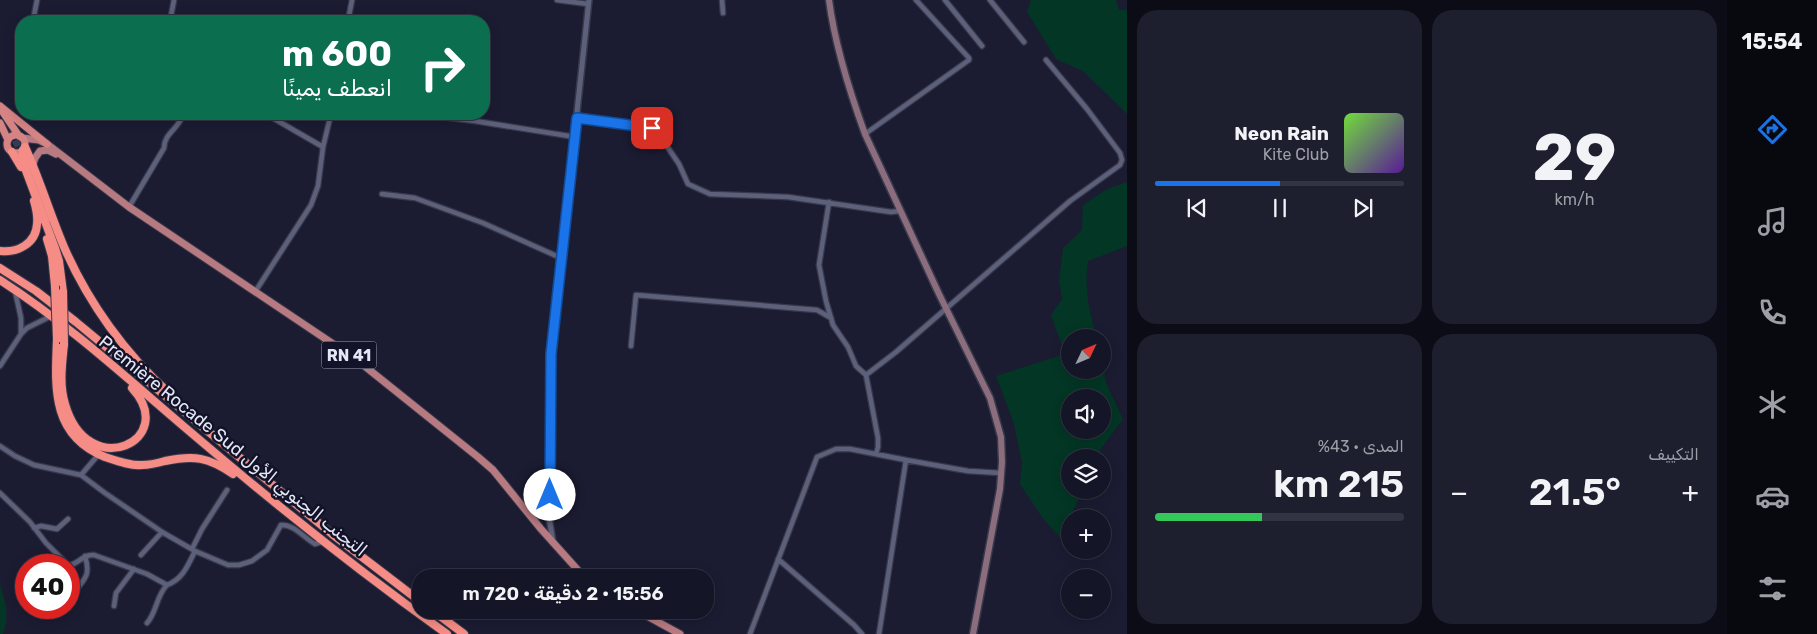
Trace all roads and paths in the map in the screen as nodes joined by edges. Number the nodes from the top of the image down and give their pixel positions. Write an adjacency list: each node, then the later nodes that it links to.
1 (37, 0): 12 (street)
2 (174, 0): 13 (street)
3 (352, 0): 14 (street)
4 (557, 0): 10 (street)
5 (722, 0): 11 (street)
6 (829, 0): 29 (main road)
7 (945, 0): 16 (street)
8 (990, 0): 15 (street)
9 (920, 1): 29 (street)
10 (588, 2): 20 (street)
11 (723, 13)
12 (33, 15)
13 (171, 15)
14 (349, 15)
15 (1024, 42)
16 (982, 46)
17 (1046, 60): 55 (street)
18 (0, 107): 21 (highway); 30 (highway)
19 (0, 115): 28 (highway)
20 (577, 118): 31 (street); 43 (street)
21 (15, 119)
22 (17, 120): 33 (highway)
23 (181, 120): 45 (street)
24 (276, 120): 34 (street)
25 (330, 120): 34 (street)
26 (459, 120): 31 (street)
27 (0, 123): 32 (highway)
28 (10, 131)
29 (865, 134): 46 (main road)
30 (20, 136): 32 (highway); 33 (main road); 35 (highway)
31 (574, 137): 48 (street)
32 (8, 140): 36 (highway)
33 (47, 144): 40 (main road)
34 (323, 147): 54 (street)
35 (24, 148): 36 (highway); 37 (main road); 39 (highway); 49 (highway)
36 (12, 152): 42 (highway)
37 (58, 155): 39 (main road); 40 (main road)
38 (25, 159): 44 (highway)
39 (33, 164): 52 (highway)
40 (81, 171): 45 (main road, RN 41)
41 (382, 194): 48 (street)
42 (34, 201): 47 (highway); 60 (highway, bridge)
43 (829, 202): 46 (street); 57 (street)
44 (44, 205): 49 (highway); 52 (highway)
45 (129, 207): 54 (main road, RN 41)
46 (900, 211): 55 (main road)
47 (0, 251)
48 (561, 258): 73 (street)
49 (58, 260): 60 (highway, bridge)
50 (0, 268): 70 (highway, Première Rocade Sud التجنب الجنوبي الأول)
51 (0, 280): 53 (highway, Première Rocade Sud التجنب الجنوبي الأول)
52 (80, 280): 70 (highway)
53 (15, 290): 56 (highway, Première Rocade Sud التجنب الجنوبي الأول); 58 (street)
54 (255, 292): 76 (main road, RN 41)
55 (947, 309): 63 (street); 68 (main road)
56 (52, 316): 58 (street); 59 (highway, Première Rocade Sud التجنب الجنوبي الأول)
57 (831, 318): 61 (street); 63 (street)
58 (21, 334): 62 (street)
59 (78, 337): 60 (highway); 74 (highway, Première Rocade Sud التجنب الجنوبي الأول)
60 (60, 341): 65 (highway)
61 (631, 346)
62 (0, 366)
63 (866, 376): 66 (street)
64 (0, 446): 69 (street)
65 (99, 454): 69 (street); 74 (highway)
66 (876, 454): 67 (street); 86 (street)
67 (906, 460): 68 (street); 101 (street)
68 (1001, 473): 102 (main road)
69 (81, 475): 78 (street)
70 (279, 489): 91 (highway, Première Rocade Sud التجنب الجنوبي الأول)
71 (227, 490): 81 (street)
72 (0, 493): 77 (street)
73 (549, 504): 76 (street); 80 (street)
74 (289, 513): 79 (highway, Première Rocade Sud التجنب الجنوبي الأول)
75 (68, 520): 77 (street)
76 (534, 520): 80 (main road, RN 41)
77 (34, 528): 82 (street)
78 (162, 532): 81 (street); 83 (street)
79 (324, 541): 81 (street); 96 (highway, Première Rocade Sud التجنب الجنوبي الأول)
80 (553, 542): 87 (main road, RN 41)
81 (194, 550): 89 (street)
82 (58, 554)
83 (141, 555)
84 (85, 556): 85 (street); 88 (street); 90 (street)
85 (80, 559)
86 (778, 559): 99 (street); 100 (street)
87 (576, 569)
88 (134, 570): 89 (street); 92 (street)
89 (167, 585): 95 (street)
90 (80, 586)
91 (412, 595)
92 (114, 606)
93 (444, 619): 97 (highway)
94 (652, 619): 98 (main road)
95 (147, 623)
96 (448, 634)
97 (464, 634)
98 (680, 634)
99 (750, 634)
100 (862, 634)
101 (879, 634)
102 (973, 634)

